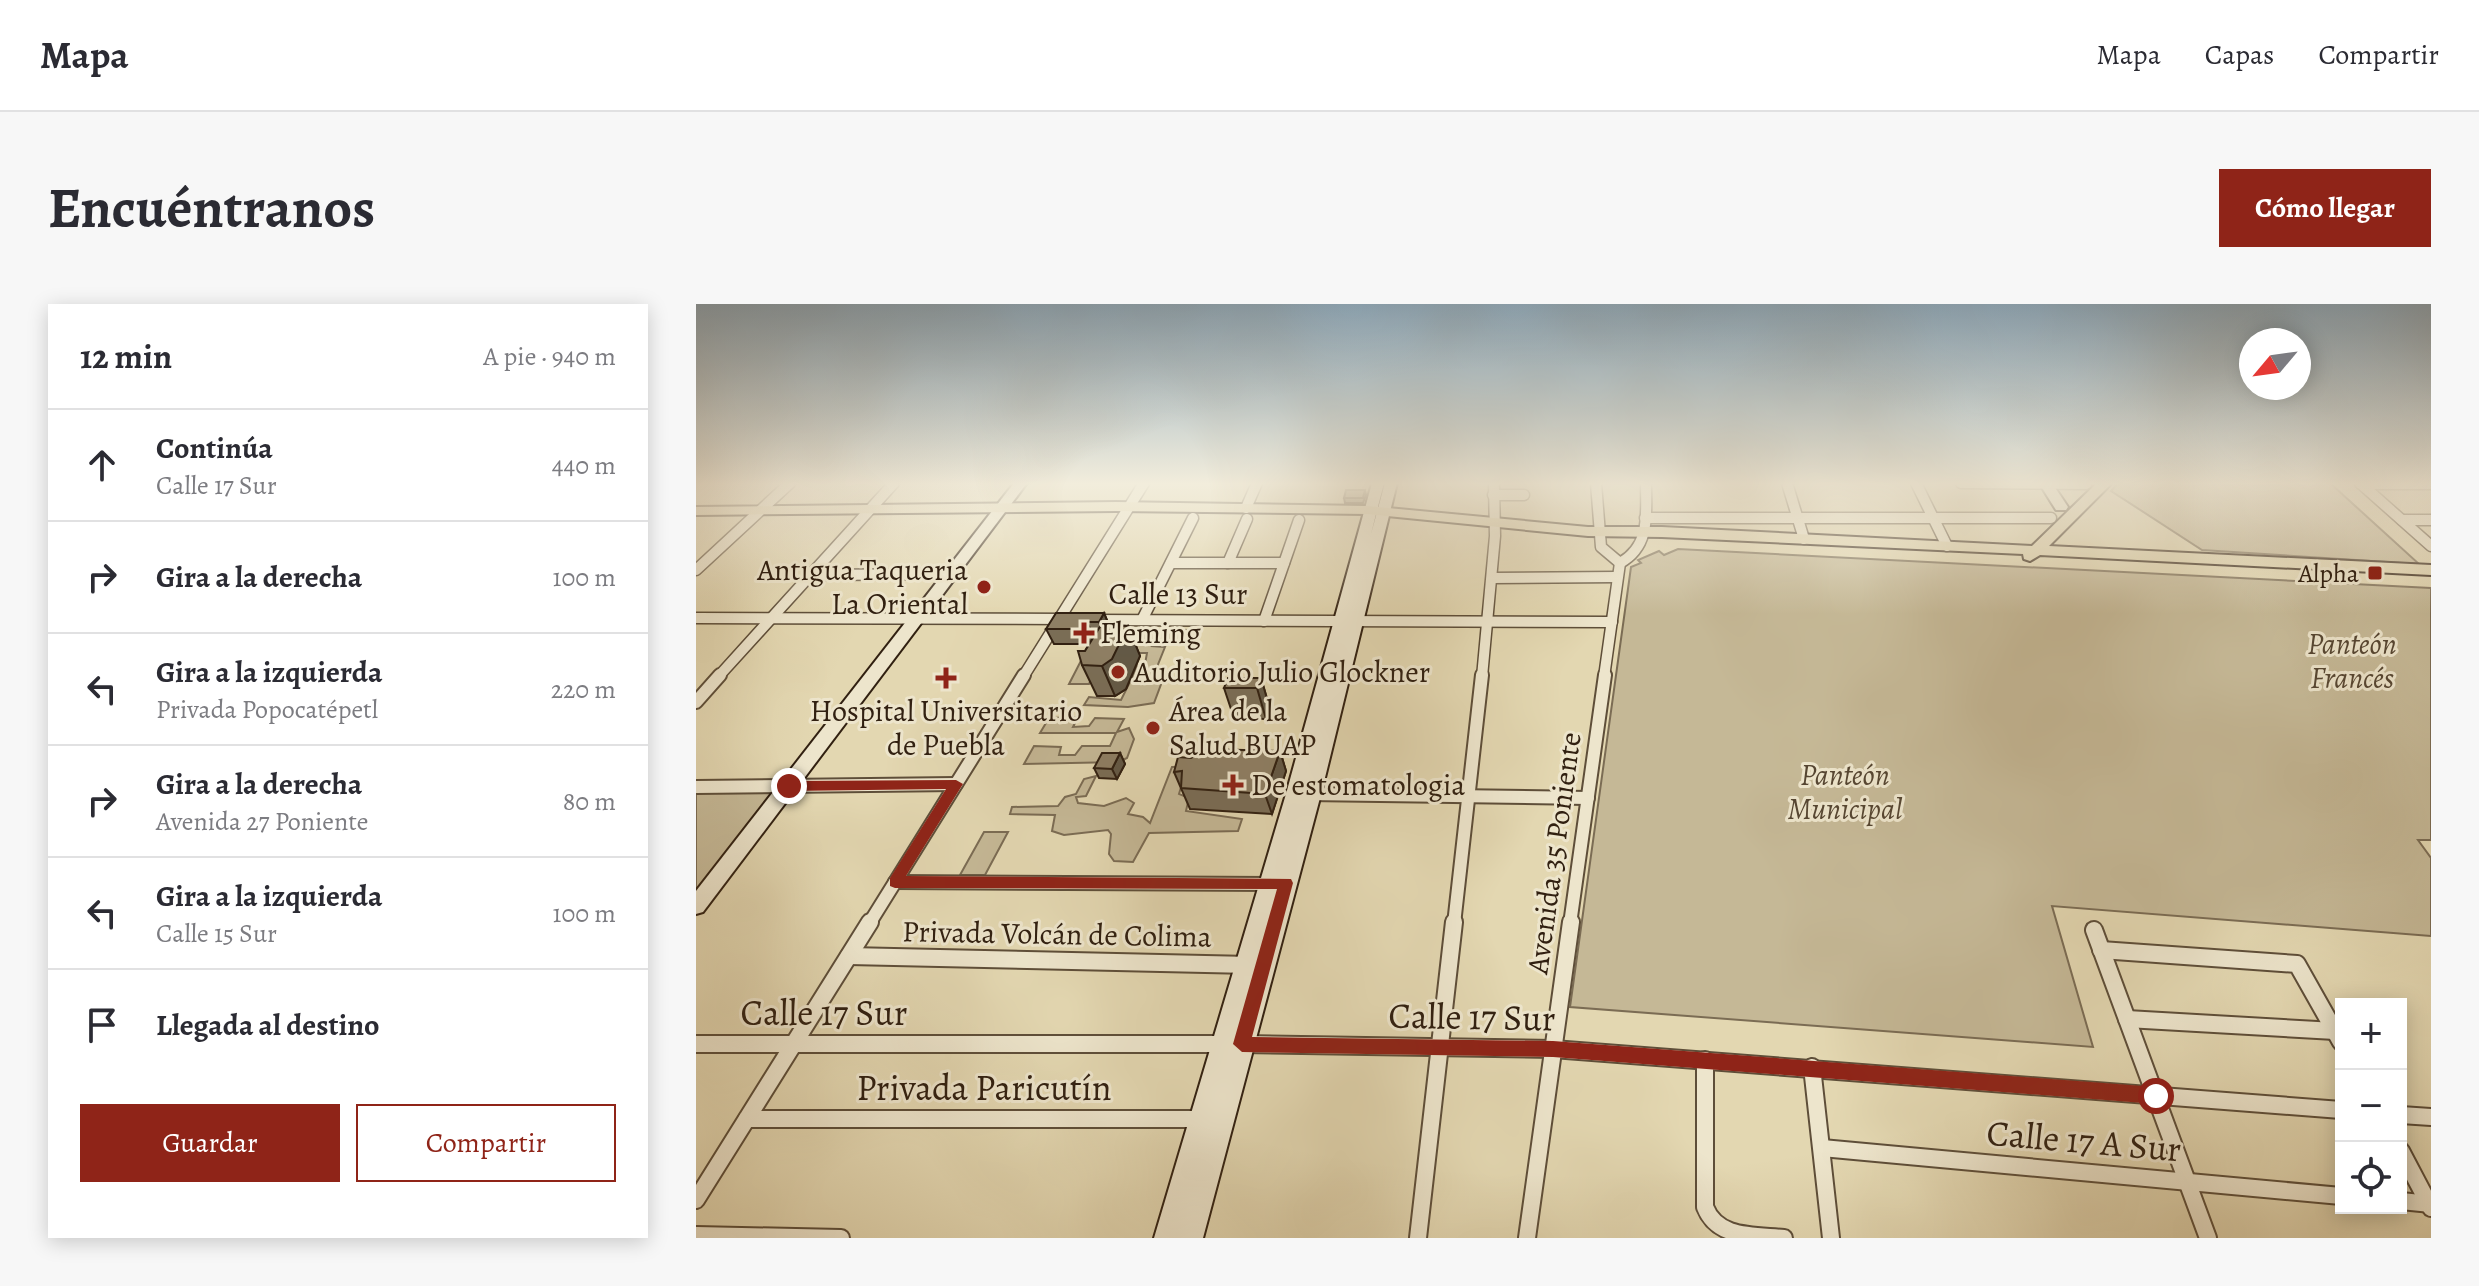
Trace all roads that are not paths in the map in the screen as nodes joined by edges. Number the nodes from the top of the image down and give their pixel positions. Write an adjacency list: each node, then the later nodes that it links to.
1 (743, 527): 30 (street)
2 (855, 527): 34 (street)
3 (987, 527): 33 (main road)
4 (1118, 527): 40 (street)
5 (1189, 527): 27 (street)
6 (1242, 527): 28 (street)
7 (1297, 527): 29 (street)
8 (1373, 527): 43 (main road)
9 (1469, 527): 18 (main road)
10 (1599, 527): 21 (street)
11 (1645, 527): 19 (street)
12 (1704, 527): 19 (street)
13 (1800, 527): 22 (street)
14 (1937, 527): 23 (street)
15 (2043, 527): 20 (main road)
16 (2055, 527): 26 (main road)
17 (2409, 527): 24 (street)
18 (1493, 529): 21 (main road); 21 (main road); 35 (street)
19 (1645, 532): 21 (main road); 22 (main road); 26 (main road); 31 (street)
20 (2038, 532): 25 (main road); 26 (main road)
21 (1600, 535): 31 (street)
22 (1804, 539): 23 (main road)
23 (1947, 546): 25 (main road)
24 (2431, 546)
25 (1994, 548): 26 (main road)
26 (2022, 556): 32 (main road); 36 (main road)
27 (1171, 563): 28 (street); 41 (street)
28 (1228, 563): 29 (street)
29 (1284, 563): 42 (street)
30 (696, 570)
31 (1618, 570): 35 (street); 44 (street, Avenida 35 Poniente)
32 (2431, 570)
33 (949, 574): 34 (street); 39 (main road)
34 (811, 575): 38 (street)
35 (1492, 578): 45 (street)
36 (2431, 583)
37 (696, 618): 38 (street, Calle 13 Sur)
38 (772, 618): 39 (street, Calle 13 Sur); 46 (street)
39 (917, 619): 40 (street, Calle 13 Sur); 48 (main road)
40 (1060, 619): 41 (street, Calle 13 Sur); 47 (street)
41 (1142, 620): 42 (street, Calle 13 Sur)
42 (1264, 621): 43 (street, Calle 13 Sur)
43 (1348, 621): 45 (street, Calle 13 Sur); 50 (main road)
44 (1612, 622): 45 (street, Calle 13 Sur); 52 (street, Avenida 35 Poniente)
45 (1488, 623): 51 (street)
46 (696, 702)
47 (956, 784): 48 (street); 53 (street)
48 (789, 786): 49 (street); 55 (main road)
49 (696, 787)
50 (1303, 794): 51 (street); 54 (main road)
51 (1469, 795): 52 (street); 66 (street)
52 (1588, 798): 67 (street, Avenida 35 Poniente)
53 (895, 882): 54 (street); 58 (street)
54 (1277, 884): 59 (main road)
55 (696, 906)
56 (2094, 930): 57 (street)
57 (2101, 950): 60 (street); 61 (street)
58 (849, 956): 59 (street, Privada Volcán de Colima); 64 (street)
59 (1254, 965): 65 (main road)
60 (2127, 1019): 62 (street); 70 (street)
61 (2335, 1031)
62 (2335, 1036)
63 (696, 1044): 64 (street, Calle 17 Sur)
64 (794, 1044): 65 (street, Calle 17 Sur); 74 (street)
65 (1232, 1044): 66 (street, Calle 17 Sur); 75 (main road)
66 (1439, 1046): 67 (street, Calle 17 Sur); 87 (street)
67 (1553, 1049): 68 (street, Calle 17 Sur); 88 (street, Avenida 35 Poniente)
68 (1705, 1060): 69 (street, Calle 17 Sur); 89 (street)
69 (1812, 1067): 70 (street, Calle 17 Sur); 76 (street)
70 (2156, 1096): 71 (street, Calle 17 Sur); 78 (street)
71 (2335, 1110)
72 (2407, 1115): 73 (street)
73 (2431, 1117)
74 (747, 1119): 75 (street, Privada Paricutín); 80 (street)
75 (1211, 1119): 85 (main road); 86 (main road)
76 (1822, 1148): 78 (street, Calle 17 A Sur); 90 (street)
77 (2407, 1162): 82 (street)
78 (2188, 1182): 79 (street, Calle 17 A Sur); 91 (street)
79 (2335, 1195)
80 (696, 1200)
81 (2407, 1202): 82 (street)
82 (2430, 1205)
83 (696, 1235): 84 (street)
84 (841, 1238)
85 (1167, 1238)
86 (1190, 1238)
87 (1418, 1238)
88 (1527, 1238)
89 (1784, 1238)
90 (1831, 1238)
91 (2208, 1238)

